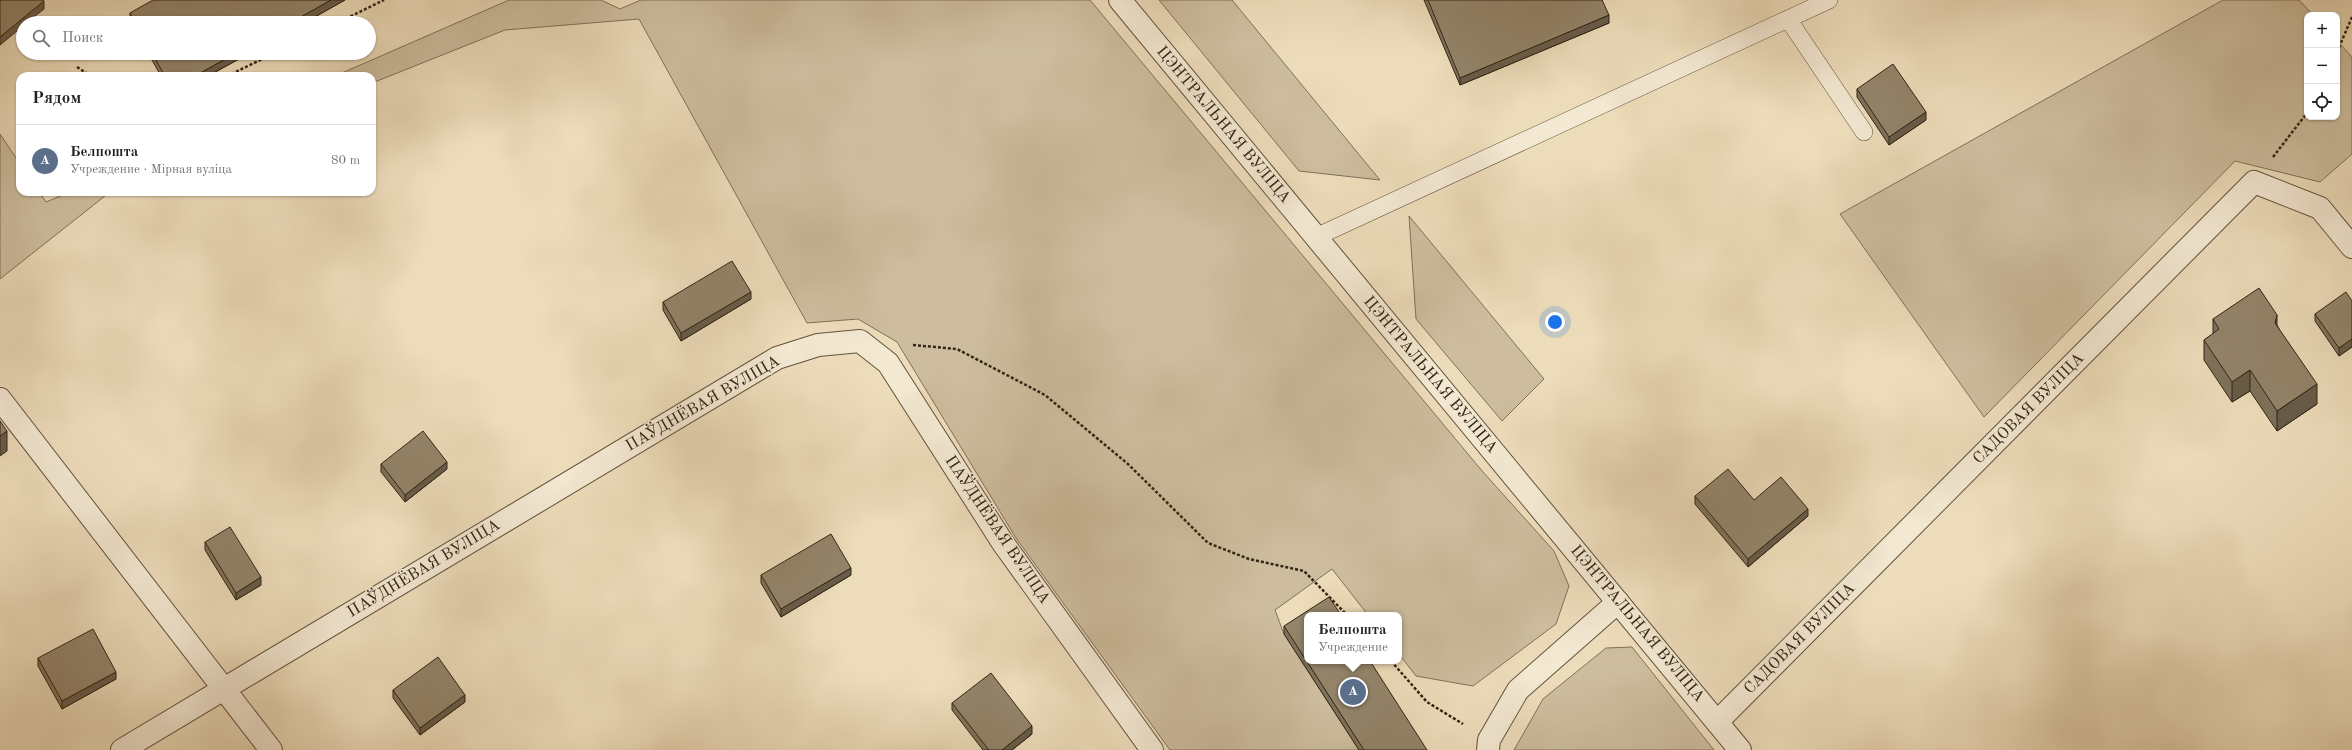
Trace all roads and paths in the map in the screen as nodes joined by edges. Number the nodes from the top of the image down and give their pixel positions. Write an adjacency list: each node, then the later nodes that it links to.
1 (384, 0): 4 (path)
2 (1120, 0): 15 (street, ЦЭНТРАЛЬНАЯ ВУЛІЦА)
3 (1829, 0): 6 (lane)
4 (351, 16)
5 (2352, 17): 7 (path)
6 (1788, 19): 13 (lane); 15 (lane)
7 (2339, 48)
8 (260, 60): 11 (path)
9 (77, 67): 10 (path)
10 (85, 72)
11 (235, 72)
12 (2304, 117): 14 (path)
13 (1864, 132)
14 (2254, 182): 16 (street); 23 (street, САДОВАЯ ВУЛІЦА)
15 (1316, 237): 19 (street, ЦЭНТРАЛЬНАЯ ВУЛІЦА)
16 (2352, 247)
17 (905, 344): 20 (path)
18 (0, 399): 22 (street)
19 (1618, 602): 23 (street, ЦЭНТРАЛЬНАЯ ВУЛІЦА); 24 (street)
20 (1344, 612)
21 (1394, 664): 24 (path)
22 (225, 688): 25 (street, ПАЎДНЁВАЯ ВУЛІЦА); 26 (street); 27 (street, ПАЎДНЁВАЯ ВУЛІЦА)
23 (1717, 722): 28 (street, ЦЭНТРАЛЬНАЯ ВУЛІЦА)
24 (1489, 745)
25 (122, 750)
26 (271, 750)
27 (1152, 750)
28 (1740, 750)

